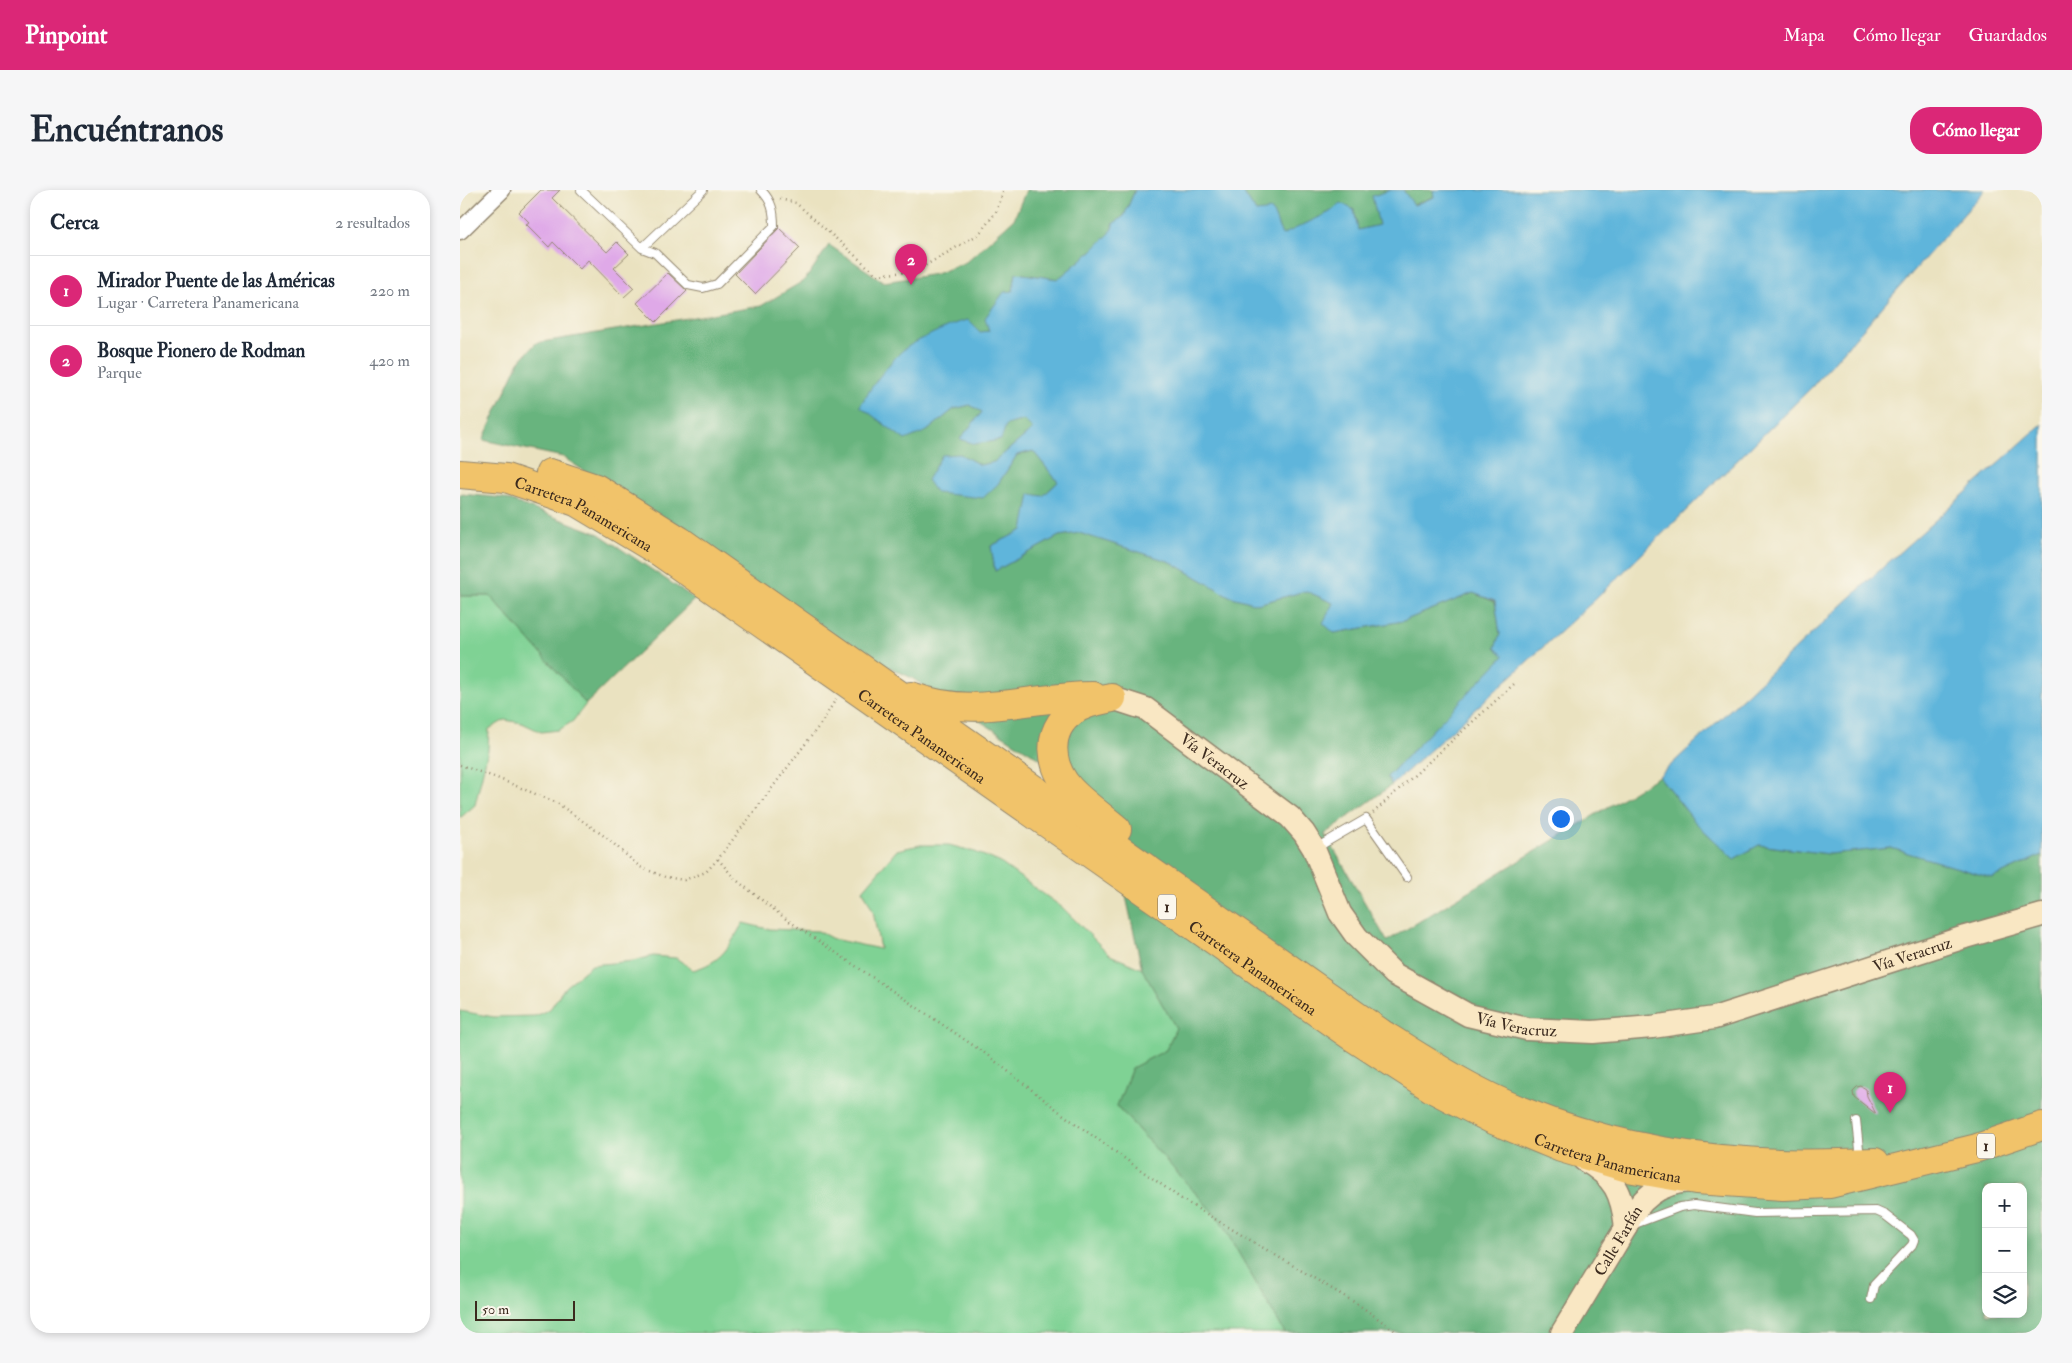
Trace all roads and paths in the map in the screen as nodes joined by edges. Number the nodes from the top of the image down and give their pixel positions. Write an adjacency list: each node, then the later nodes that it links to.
1 (502, 190): 7 (street)
2 (581, 190): 8 (lane)
3 (703, 190): 8 (lane)
4 (761, 190): 6 (lane)
5 (1004, 190): 6 (path)
6 (767, 196): 8 (lane)
7 (460, 231)
8 (642, 248)
9 (460, 454): 13 (highway, Carretera Panamericana / 1)
10 (460, 474): 11 (highway, Carretera Panamericana / 1)
11 (846, 682): 18 (path); 24 (highway, Carretera Panamericana / 1)
12 (1514, 684): 16 (path)
13 (890, 688): 14 (highway); 21 (highway, Carretera Panamericana / 1)
14 (1112, 698): 17 (street, Vía Veracruz); 21 (highway)
15 (460, 765): 18 (path)
16 (1366, 819): 17 (lane); 19 (lane)
17 (1314, 849): 20 (street, Vía Veracruz)
18 (718, 860): 30 (path)
19 (1407, 877)
20 (2042, 915)
21 (1262, 950): 26 (highway, Carretera Panamericana / 1)
22 (1856, 1121): 26 (lane)
23 (2042, 1126): 25 (highway, Carretera Panamericana / 1)
24 (1562, 1148): 27 (highway, Carretera Panamericana / 1); 28 (street)
25 (1929, 1162): 26 (highway, Carretera Panamericana / 1); 27 (highway, Carretera Panamericana / 1)
26 (1861, 1163)
27 (1696, 1180): 28 (street, Calle Farfán)
28 (1626, 1227): 29 (lane); 31 (street, Calle Farfán)
29 (1871, 1299)
30 (1398, 1333)
31 (1562, 1333)

